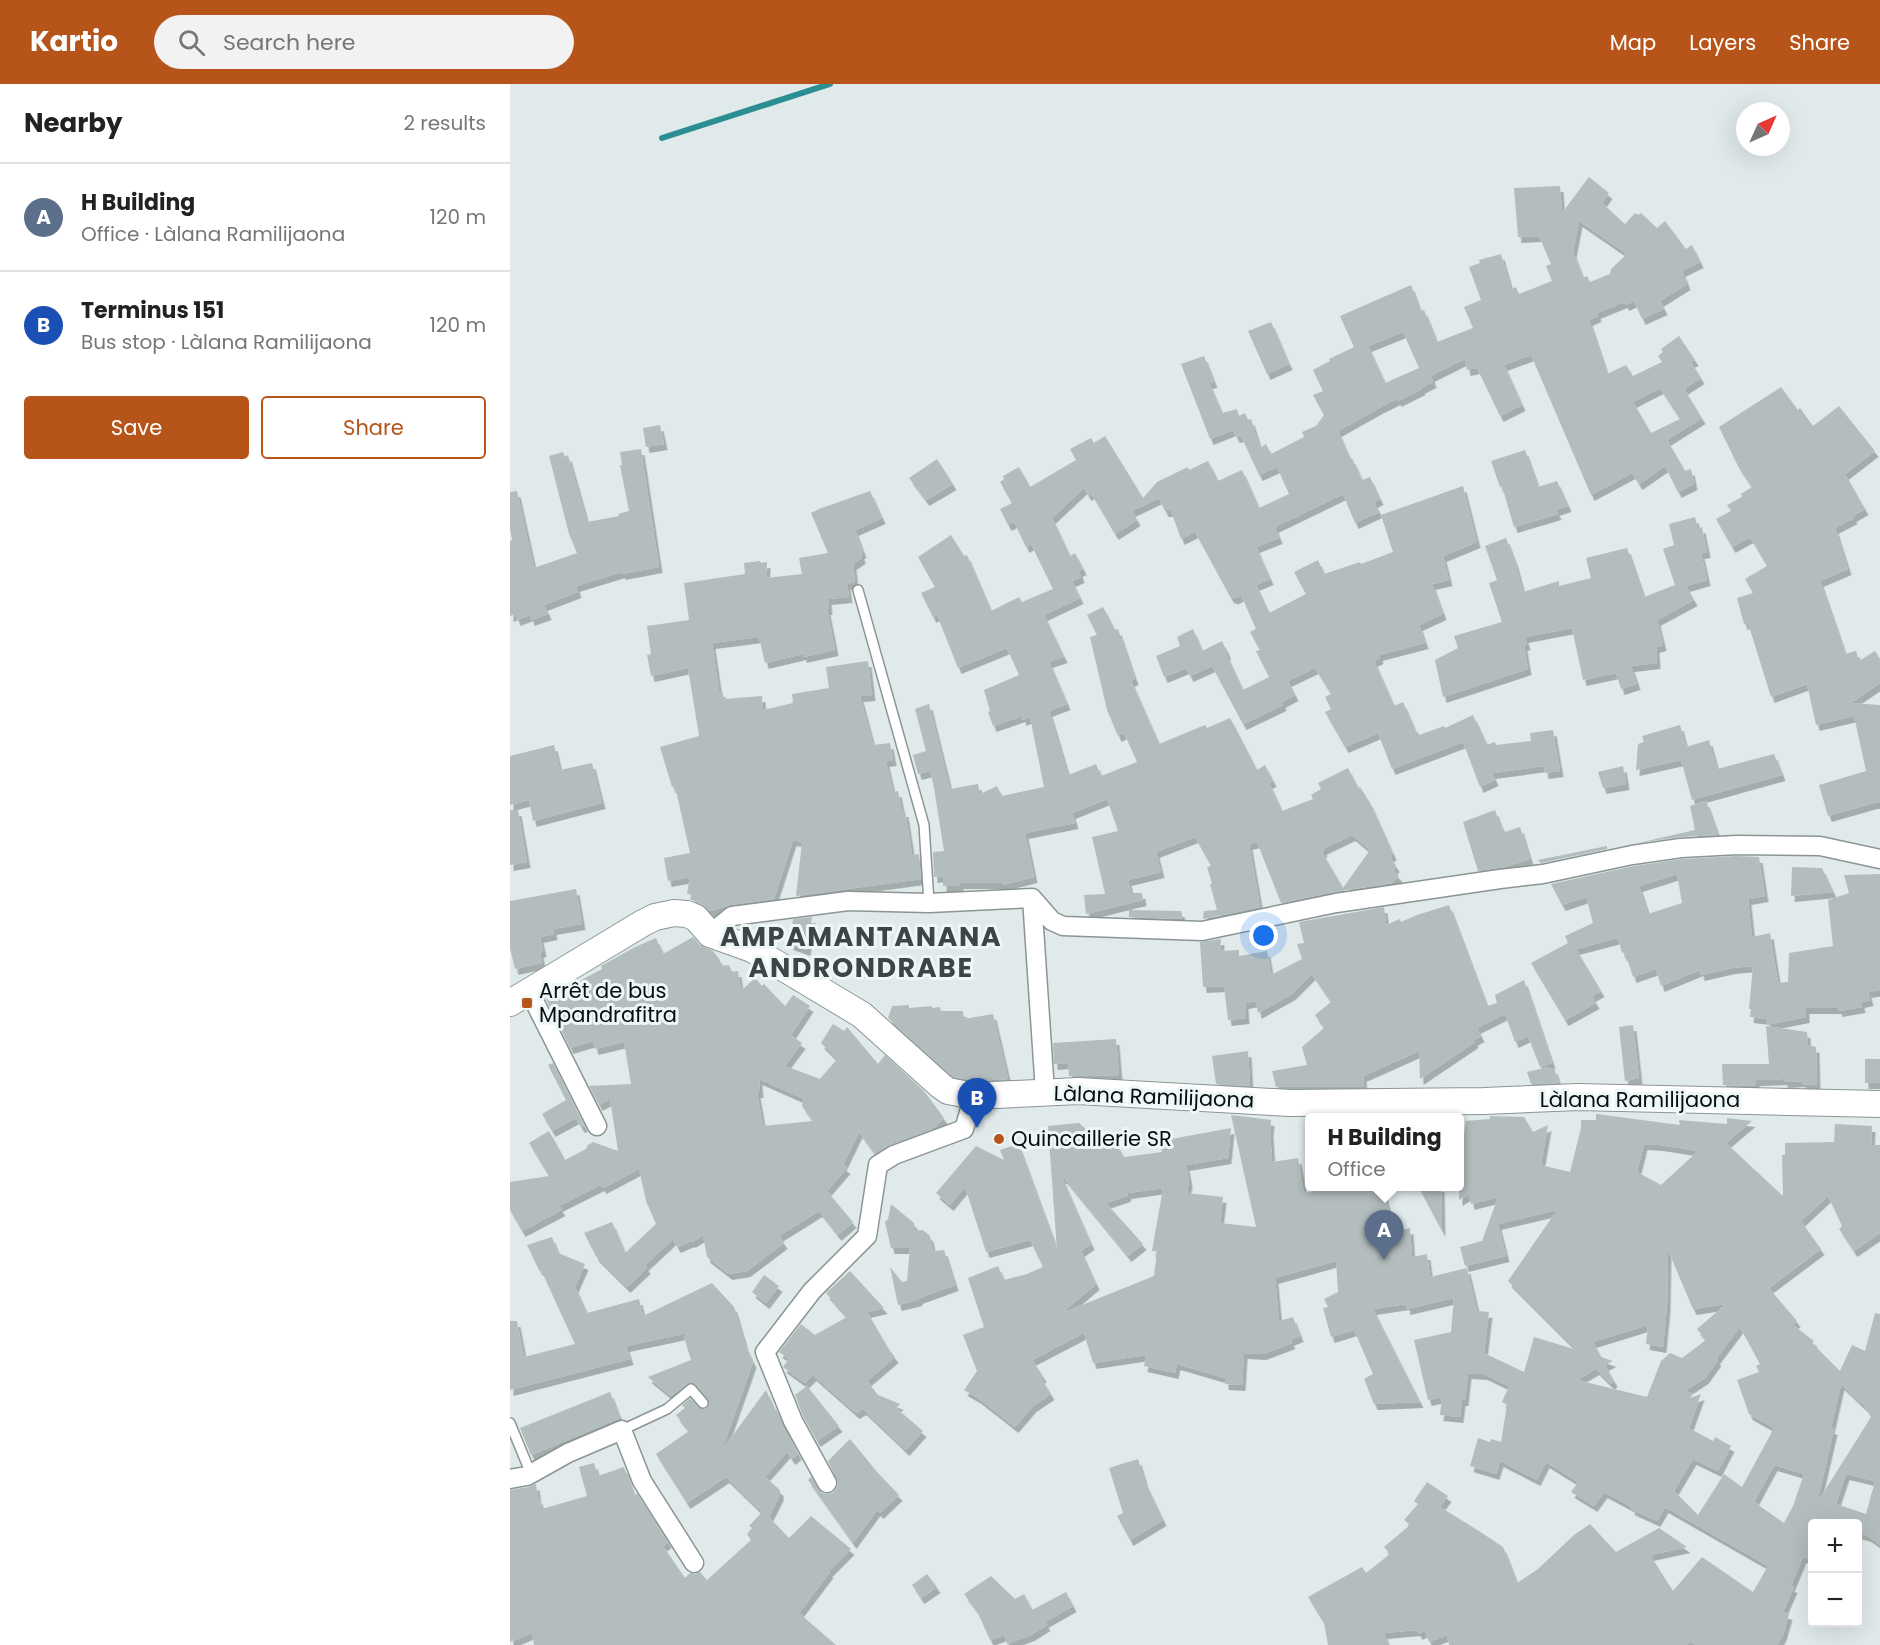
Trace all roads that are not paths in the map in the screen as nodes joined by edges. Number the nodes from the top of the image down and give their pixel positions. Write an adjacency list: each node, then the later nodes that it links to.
1 (858, 590): 4 (lane)
2 (1880, 859): 3 (street)
3 (1032, 898): 4 (street); 7 (street)
4 (929, 903): 5 (street)
5 (710, 934): 6 (street, Làlana Ramilijaona); 8 (street, Làlana Ramilijaona)
6 (520, 997): 10 (street)
7 (1045, 1092): 8 (street, Làlana Ramilijaona); 9 (street, Làlana Ramilijaona)
8 (974, 1096): 16 (street)
9 (1880, 1104)
10 (597, 1126)
11 (703, 1403): 13 (lane)
12 (510, 1423): 14 (lane)
13 (622, 1430): 14 (street); 17 (street)
14 (531, 1474): 15 (street)
15 (510, 1479)
16 (827, 1483)
17 (694, 1563)

